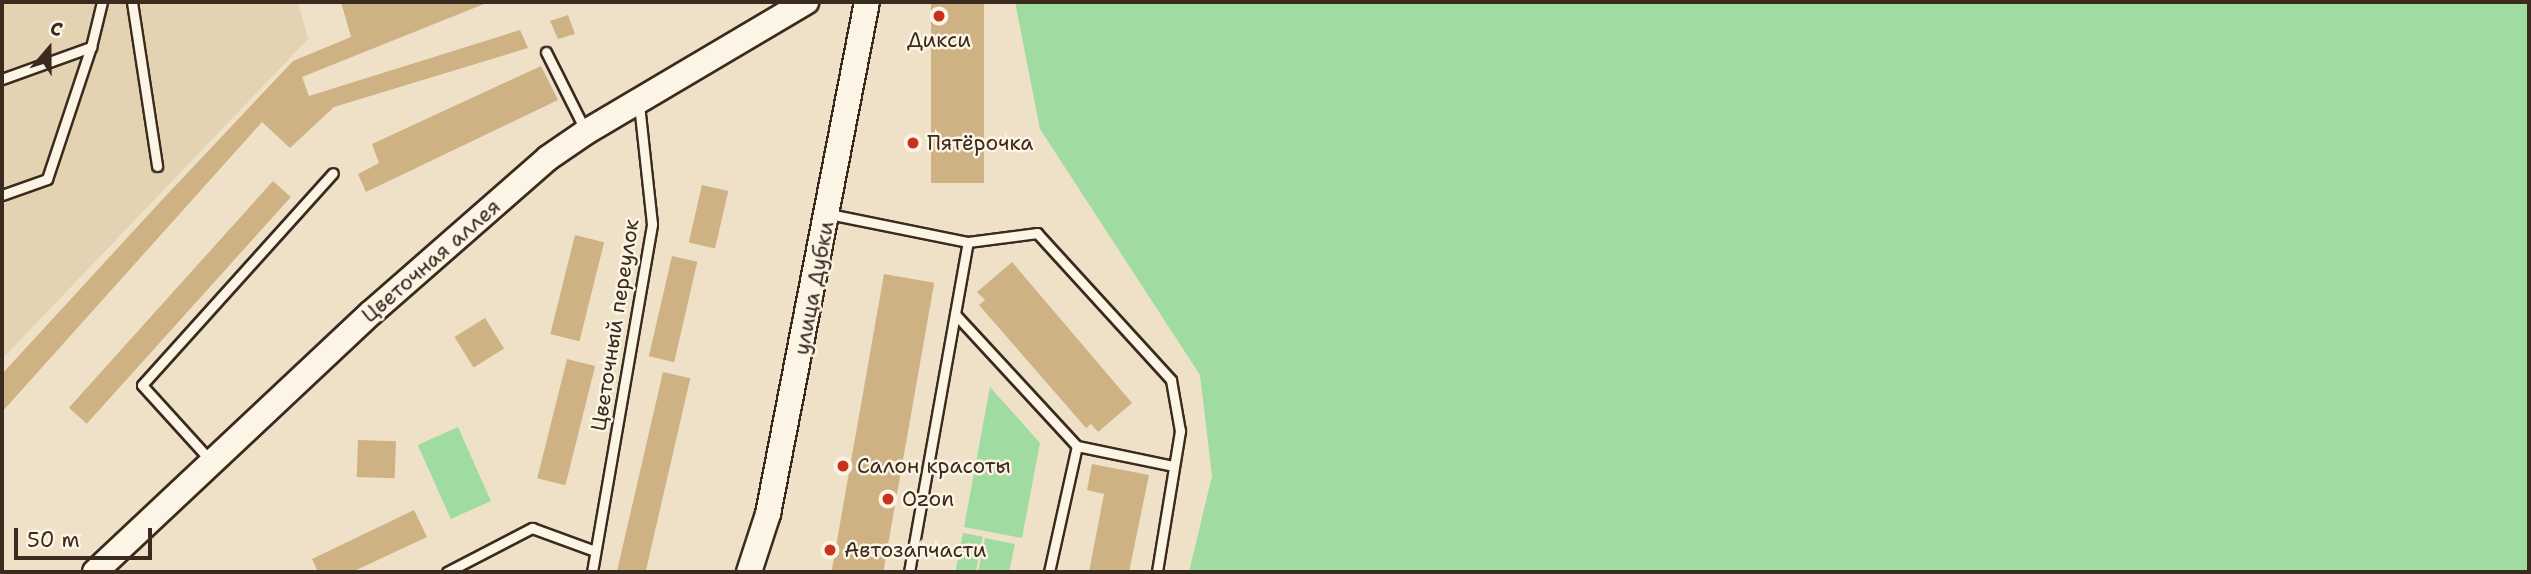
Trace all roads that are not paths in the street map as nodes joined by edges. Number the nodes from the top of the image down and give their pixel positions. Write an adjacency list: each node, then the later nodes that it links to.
1 (102, 2): 5 (lane)
2 (132, 2): 10 (lane)
3 (806, 2): 8 (street, Цветочная аллея)
4 (867, 2): 13 (street, улица Дубки)
5 (91, 47): 7 (lane); 12 (lane)
6 (546, 52): 9 (lane)
7 (2, 79)
8 (639, 104): 9 (street, Цветочная аллея); 19 (lane, Цветочный переулок)
9 (586, 132): 17 (street, Цветочная аллея)
10 (157, 166)
11 (332, 173): 17 (lane)
12 (2, 195)
13 (829, 214): 14 (lane); 23 (street, улица Дубки)
14 (968, 242): 15 (lane); 18 (lane)
15 (955, 314): 16 (lane); 24 (lane)
16 (1077, 446): 18 (lane); 25 (lane)
17 (211, 461): 20 (street, Цветочная аллея)
18 (1174, 466): 26 (lane)
19 (596, 551): 21 (lane); 22 (lane, Цветочный переулок)
20 (95, 572)
21 (447, 572)
22 (592, 572)
23 (748, 572)
24 (909, 572)
25 (1049, 572)
26 (1157, 572)

